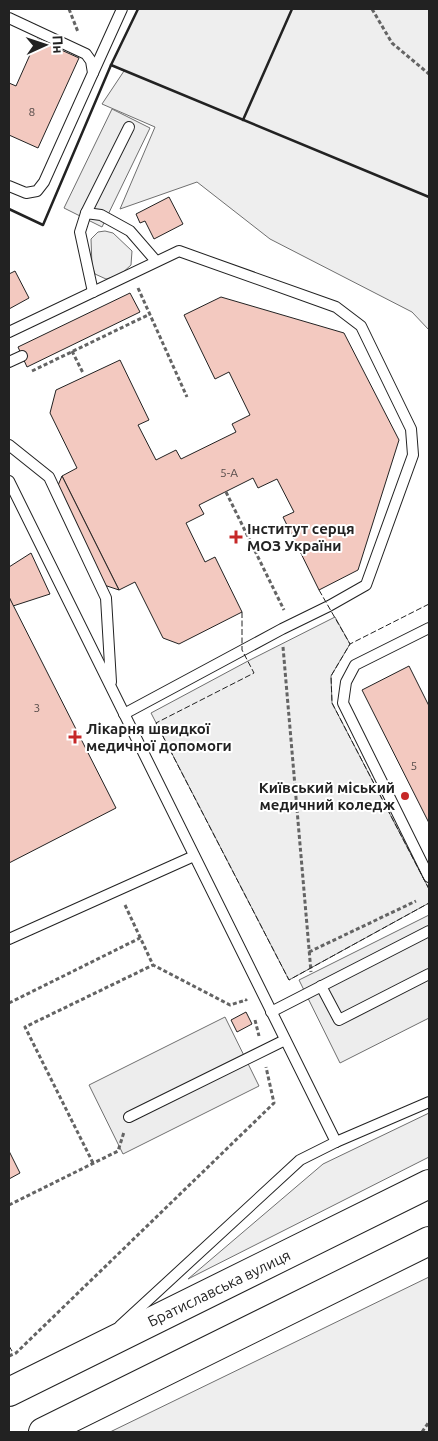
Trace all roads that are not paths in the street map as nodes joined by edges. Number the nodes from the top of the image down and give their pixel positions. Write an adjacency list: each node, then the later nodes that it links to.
1 (122, 9): 3 (lane)
2 (9, 18): 3 (lane)
3 (93, 73): 5 (lane)
4 (129, 127): 6 (lane)
5 (9, 186)
6 (86, 213): 7 (lane); 8 (lane)
7 (156, 261): 8 (lane); 16 (lane)
8 (93, 292): 9 (lane)
9 (9, 332)
10 (22, 356): 11 (lane)
11 (9, 362)
12 (9, 445): 15 (lane)
13 (9, 481): 15 (lane)
14 (429, 628): 18 (lane)
15 (111, 688): 16 (lane)
16 (124, 714): 17 (lane)
17 (194, 856): 20 (lane); 23 (lane)
18 (429, 877)
19 (429, 931): 22 (lane)
20 (9, 939)
21 (429, 974): 22 (lane)
22 (321, 986): 23 (lane)
23 (270, 1008): 24 (lane)
24 (285, 1040): 26 (lane); 27 (lane)
25 (429, 1102): 27 (lane)
26 (129, 1117)
27 (336, 1142): 30 (lane)
28 (429, 1184): 30 (main road, Братиславська вулиця)
29 (429, 1241): 32 (main road)
30 (93, 1351): 31 (main road, Братиславська вулиця)
31 (9, 1392)
32 (44, 1432)

